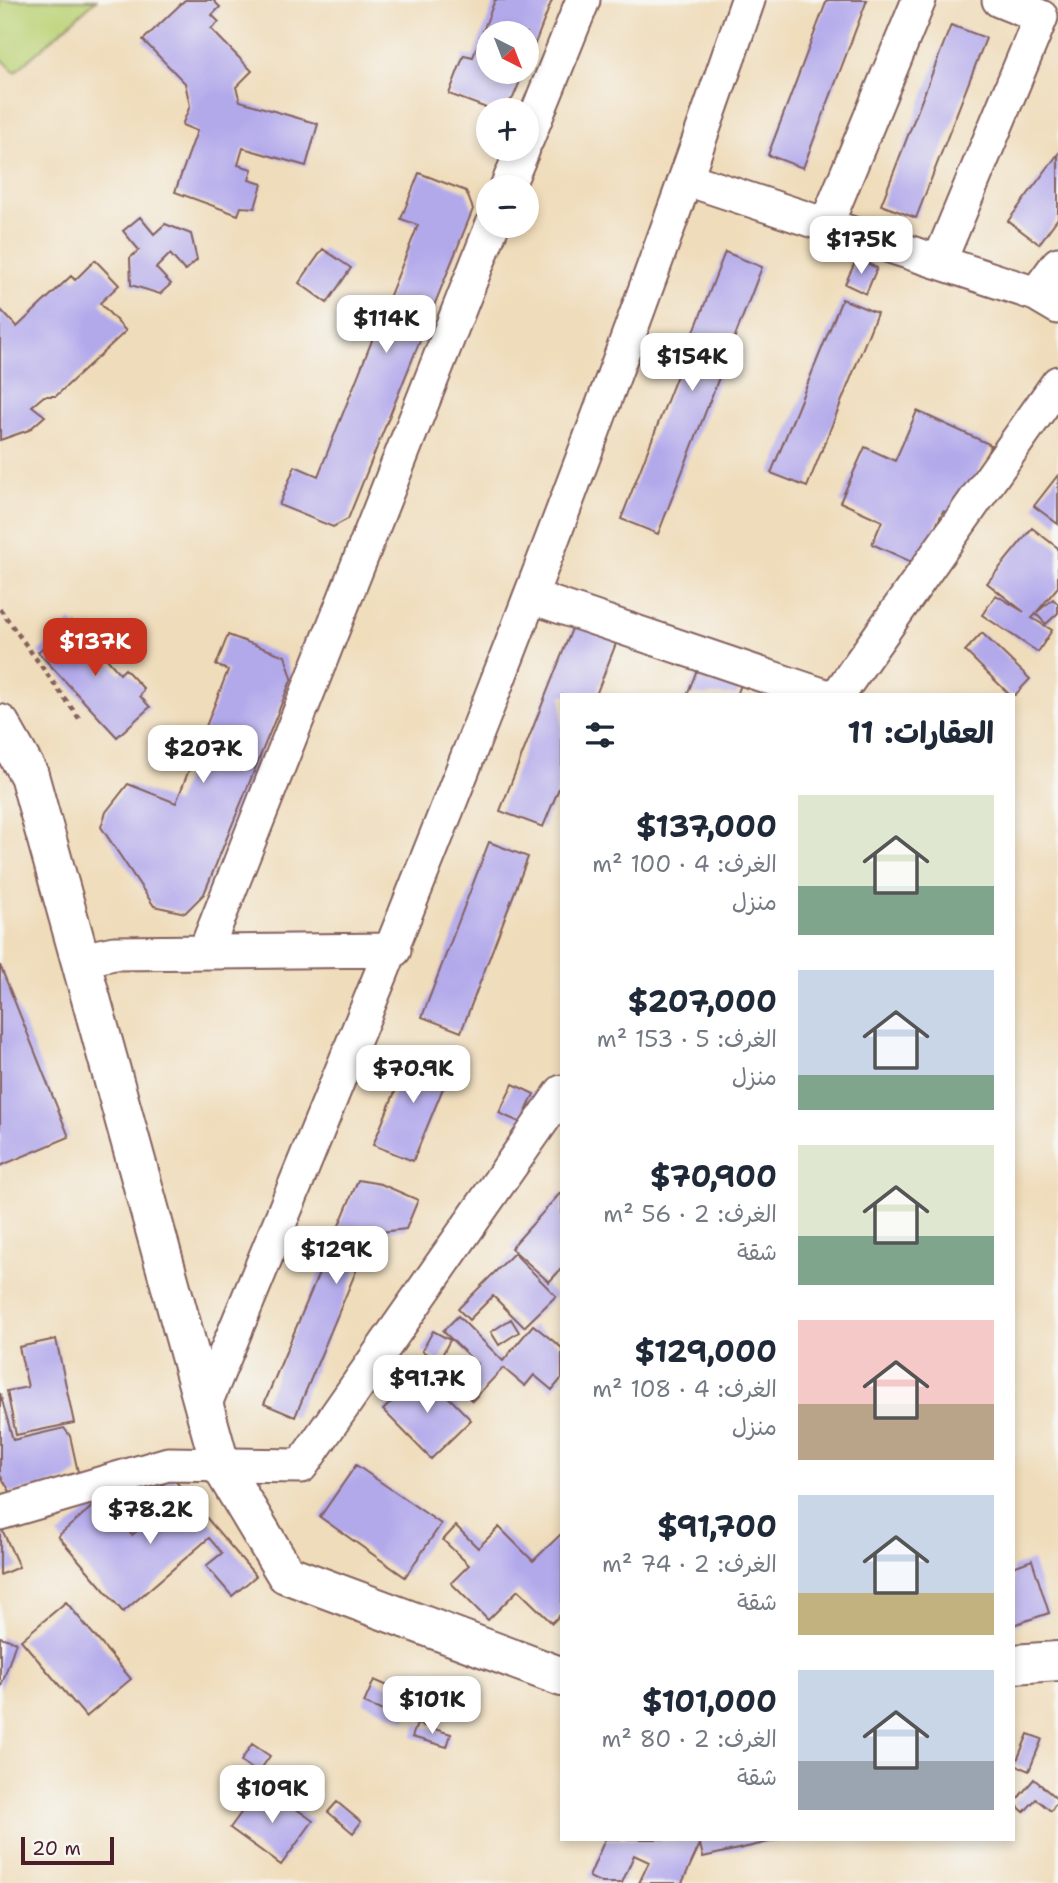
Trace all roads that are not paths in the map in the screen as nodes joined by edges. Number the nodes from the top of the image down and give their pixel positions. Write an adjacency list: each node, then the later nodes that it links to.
1 (583, 0): 5 (street)
2 (748, 0): 6 (street)
3 (919, 0): 7 (street)
4 (1005, 1): 9 (street)
5 (539, 109)
6 (687, 179): 7 (street); 13 (street)
7 (826, 225): 9 (street)
8 (487, 238): 18 (street)
9 (939, 262): 11 (street)
10 (1058, 264): 11 (street)
11 (1047, 300)
12 (1058, 383): 15 (street)
13 (532, 597): 14 (street); 17 (street)
14 (816, 693)
15 (839, 693)
16 (0, 724): 19 (main road)
17 (394, 950): 18 (street); 21 (street)
18 (205, 952): 19 (street)
19 (80, 960): 21 (main road)
20 (560, 1095): 22 (street)
21 (204, 1406): 22 (main road)
22 (220, 1464): 23 (street); 26 (main road)
23 (0, 1513)
24 (1058, 1661): 25 (main road)
25 (1015, 1664)
26 (560, 1676)

